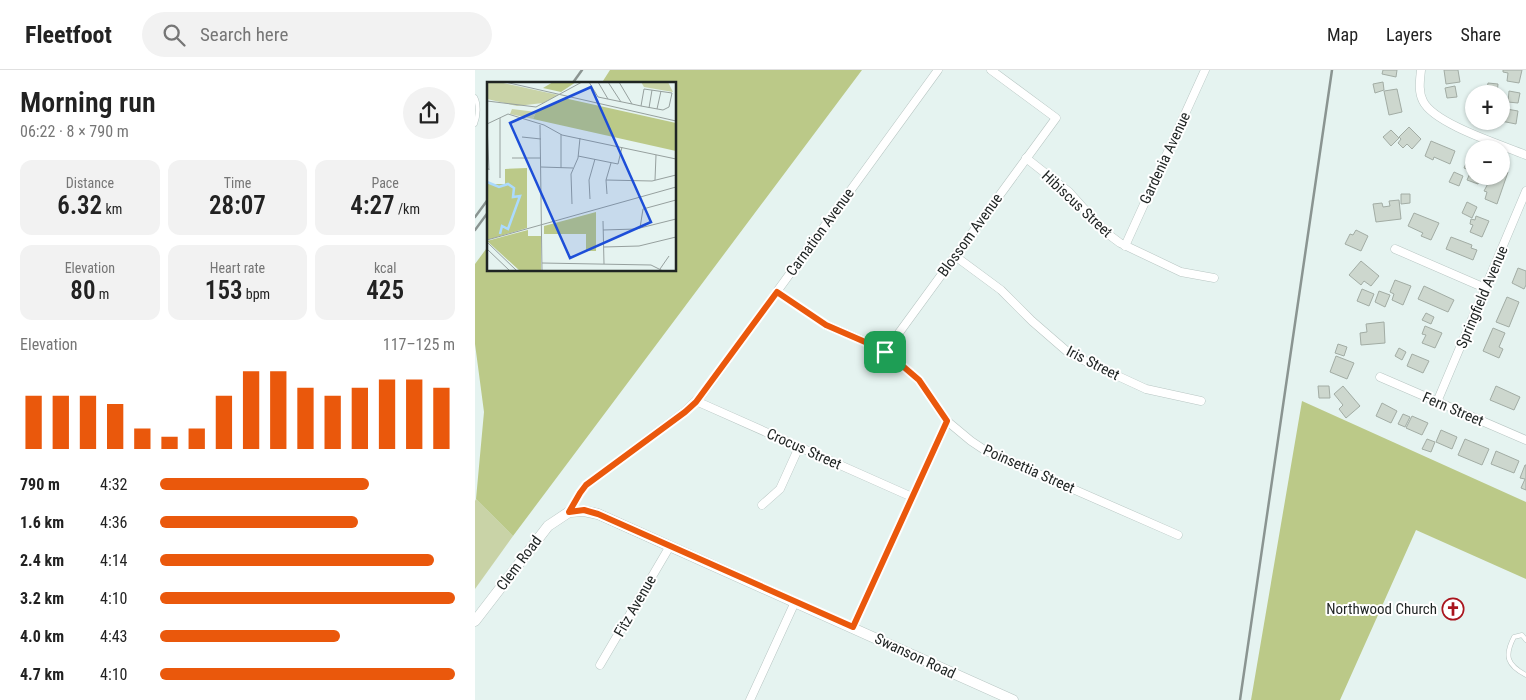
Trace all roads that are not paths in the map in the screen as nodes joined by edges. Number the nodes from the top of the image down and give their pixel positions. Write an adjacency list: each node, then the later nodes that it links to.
1 (938, 70): 15 (street, Carnation Avenue)
2 (991, 70): 8 (street, Blossom Avenue)
3 (1205, 70): 10 (street, Gardenia Avenue)
4 (1421, 70): 7 (street)
5 (475, 97): 6 (lane)
6 (475, 124)
7 (1526, 155)
8 (1026, 158): 10 (street, Hibiscus Street); 12 (street, Blossom Avenue)
9 (1526, 191): 14 (street, Springfield Avenue)
10 (1125, 246): 13 (street, Hibiscus Street)
11 (1395, 249): 14 (street)
12 (955, 256): 16 (street, Blossom Avenue); 18 (street, Iris Street)
13 (1214, 278)
14 (1485, 288): 20 (street, Springfield Avenue)
15 (777, 292): 16 (street, Poinsettia Street); 19 (street, Carnation Avenue)
16 (885, 352): 21 (street, Poinsettia Street)
17 (1380, 377): 20 (street, Fern Street)
18 (1201, 401)
19 (696, 402): 23 (street, Crocus Street); 26 (street, Carnation Avenue)
20 (1437, 402): 22 (street, Fern Street)
21 (947, 421): 24 (street); 27 (street, Poinsettia Street)
22 (1526, 440)
23 (799, 447): 24 (street, Crocus Street); 25 (street)
24 (912, 498): 31 (street)
25 (762, 505)
26 (569, 512): 28 (street, Swanson Road); 30 (street, Clem Road)
27 (1178, 535)
28 (670, 546): 29 (street, Swanson Road); 33 (street, Fitz Avenue)
29 (795, 602): 31 (street, Swanson Road); 35 (street)
30 (475, 621)
31 (853, 627): 36 (street, Swanson Road)
32 (1526, 640): 34 (lane)
33 (600, 665)
34 (1526, 675)
35 (750, 700)
36 (1013, 700)

